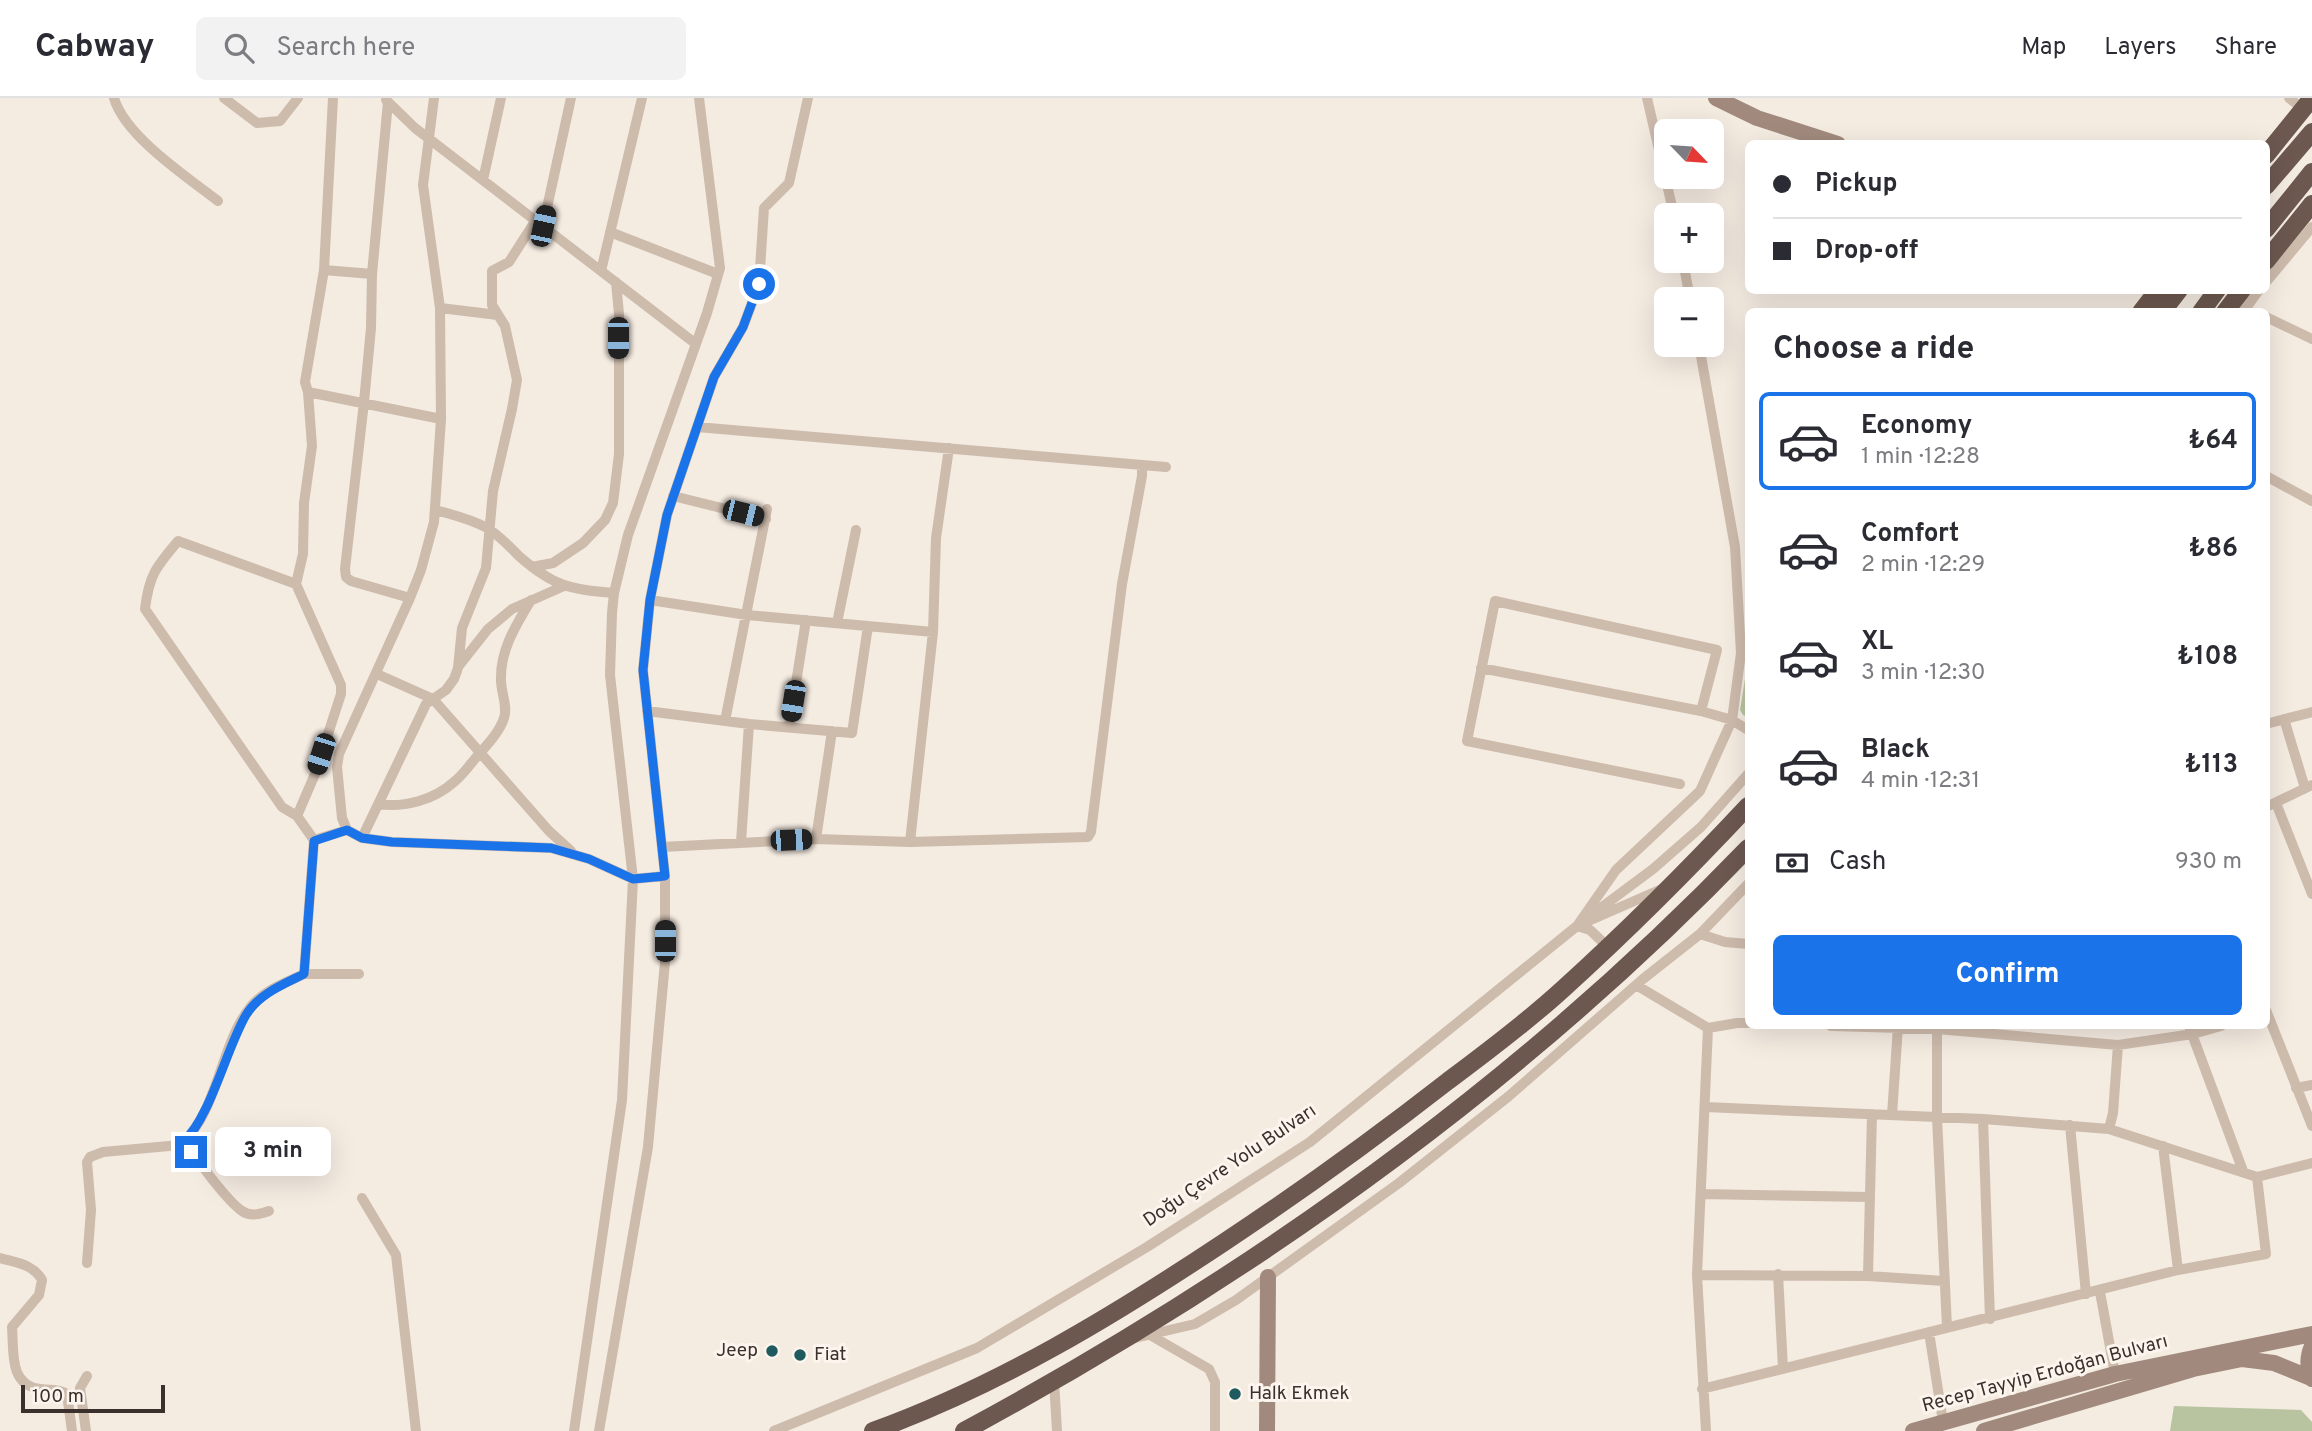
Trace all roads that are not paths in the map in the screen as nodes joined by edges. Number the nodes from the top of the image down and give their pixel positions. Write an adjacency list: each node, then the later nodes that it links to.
1 (114, 98): 22 (street)
2 (224, 98): 3 (street)
3 (298, 98)
4 (333, 98): 30 (street)
5 (435, 98): 16 (street)
6 (501, 98): 20 (street)
7 (571, 98): 25 (street)
8 (642, 98): 28 (street)
9 (699, 98): 33 (street)
10 (808, 98): 49 (street)
11 (1647, 98): 23 (street)
12 (1716, 98): 17 (main road)
13 (386, 100): 16 (street); 32 (street)
14 (2301, 102): 18 (highway)
15 (2312, 132): 21 (highway)
16 (428, 138): 20 (street); 38 (street)
17 (1826, 140)
18 (2270, 149)
19 (2312, 172): 26 (highway)
20 (483, 180): 25 (street)
21 (2270, 181)
22 (218, 201)
23 (1671, 203)
24 (2312, 204): 29 (highway)
25 (540, 223): 31 (street); 41 (street)
26 (2270, 224)
27 (2312, 227): 34 (street)
28 (610, 232): 31 (street); 33 (street)
29 (2270, 256)
30 (324, 270): 32 (street); 46 (street)
31 (601, 271): 35 (street)
32 (372, 274): 47 (street)
33 (718, 274): 44 (street)
34 (2270, 277)
35 (616, 282): 44 (street); 59 (street)
36 (2155, 294): 39 (highway)
37 (2176, 294): 40 (highway)
38 (440, 308): 41 (street); 48 (street)
39 (2144, 308)
40 (2165, 308)
41 (498, 315): 57 (street)
42 (2270, 319): 43 (street)
43 (2312, 339)
44 (696, 344): 62 (street)
45 (1701, 357): 73 (street)
46 (308, 392): 47 (street); 60 (street)
47 (364, 402): 48 (street); 63 (street)
48 (441, 419): 56 (street)
49 (697, 427): 50 (street); 54 (street)
50 (949, 448): 51 (street); 70 (street)
51 (1142, 465): 52 (street); 100 (street)
52 (1166, 467)
53 (2270, 478): 55 (street)
54 (673, 496): 65 (street); 66 (street)
55 (2312, 501)
56 (436, 510): 57 (street); 63 (street)
57 (489, 529): 59 (street); 71 (street)
58 (856, 530): 68 (street)
59 (532, 567): 61 (street)
60 (296, 584): 94 (street); 94 (street)
61 (564, 586): 62 (street); 64 (street)
62 (614, 593): 105 (street)
63 (410, 598): 74 (street)
64 (531, 600): 71 (street); 87 (street)
65 (650, 600): 66 (street); 76 (street)
66 (747, 615): 67 (street); 81 (street)
67 (806, 620): 68 (street); 84 (street)
68 (837, 623): 69 (street)
69 (867, 626): 70 (street); 86 (street)
70 (933, 632): 100 (street)
71 (458, 668): 75 (street)
72 (1481, 668): 77 (street); 77 (street); 89 (street)
73 (1744, 668): 80 (street)
74 (377, 674): 75 (street); 95 (street)
75 (433, 699): 87 (street); 91 (street)
76 (647, 711): 81 (street); 101 (street)
77 (1701, 711): 80 (street)
78 (2312, 712): 79 (street)
79 (2284, 719): 82 (street); 90 (street)
80 (1732, 720): 85 (street); 110 (street)
81 (725, 721): 83 (street)
82 (2270, 723)
83 (750, 724): 84 (street); 99 (street)
84 (789, 727): 86 (street)
85 (1745, 728)
86 (832, 731): 97 (street)
87 (480, 753): 91 (street); 103 (street)
88 (1745, 777): 110 (street)
89 (1680, 784)
90 (2308, 787): 92 (street)
91 (378, 804): 96 (street)
92 (2271, 805): 106 (street)
93 (1745, 809): 107 (highway, Doğu Çevre Yolu Bulvarı)
94 (297, 816): 98 (street)
95 (347, 830): 96 (street); 98 (street)
96 (362, 838): 103 (street)
97 (816, 839): 99 (street); 100 (street)
98 (314, 841): 114 (street)
99 (741, 842): 101 (street)
100 (911, 842)
101 (662, 847): 104 (street)
102 (1745, 851): 159 (highway)
103 (573, 853): 105 (street)
104 (665, 876): 105 (street); 172 (street)
105 (633, 879): 171 (street)
106 (2309, 880): 109 (street)
107 (1676, 882): 110 (street, Doğu Çevre Yolu Bulvarı); 113 (highway, Doğu Çevre Yolu Bulvarı)
108 (1745, 887): 111 (street)
109 (2312, 894)
110 (1577, 926): 113 (street); 173 (street, Doğu Çevre Yolu Bulvarı)
111 (1700, 934): 112 (street); 116 (street)
112 (1745, 944)
113 (1608, 947): 174 (highway, Doğu Çevre Yolu Bulvarı)
114 (304, 974): 115 (street); 135 (street)
115 (359, 974)
116 (1636, 985): 119 (street); 149 (street)
117 (2270, 1021): 126 (street)
118 (1745, 1023): 119 (street)
119 (1708, 1028): 127 (street)
120 (1898, 1029): 129 (street)
121 (1937, 1029): 122 (street); 130 (street)
122 (1987, 1029): 124 (street)
123 (2191, 1030): 124 (street); 138 (street)
124 (2118, 1045): 134 (street)
125 (2312, 1085): 126 (street)
126 (2296, 1088): 133 (street)
127 (1705, 1107): 128 (street); 140 (street)
128 (1871, 1114): 129 (street); 141 (street)
129 (1892, 1115): 130 (street)
130 (1937, 1117): 131 (street); 151 (street)
131 (1983, 1119): 132 (street); 154 (street)
132 (2070, 1125): 134 (street); 153 (street)
133 (2312, 1126)
134 (2109, 1129): 136 (street)
135 (184, 1141): 143 (street); 145 (street)
136 (2163, 1146): 138 (street); 146 (street)
137 (2312, 1163): 139 (street)
138 (2243, 1171): 139 (street)
139 (2258, 1177): 146 (street)
140 (1701, 1194): 141 (street); 148 (street)
141 (1869, 1197): 150 (street)
142 (362, 1198): 170 (street)
143 (269, 1211)
144 (0, 1258): 168 (street)
145 (87, 1263)
146 (2178, 1270): 152 (street)
147 (1778, 1274): 148 (street); 150 (street); 161 (street)
148 (1698, 1275): 166 (street)
149 (1268, 1276): 158 (street); 178 (main road)
150 (1868, 1276): 151 (street)
151 (1944, 1281): 155 (street)
152 (2099, 1292): 153 (street); 162 (street)
153 (2086, 1294): 154 (street)
154 (1990, 1319): 155 (street)
155 (1947, 1327): 156 (street)
156 (1929, 1332): 161 (street); 167 (street)
157 (2312, 1334): 162 (main road, Recep Tayyip Erdoğan Bulvarı)
158 (1150, 1335): 159 (street); 177 (street)
159 (1122, 1342): 165 (highway)
160 (2312, 1346): 164 (main road)
161 (1783, 1369): 166 (street)
162 (2115, 1374): 167 (main road, Recep Tayyip Erdoğan Bulvarı)
163 (87, 1376): 169 (street)
164 (2312, 1379): 181 (main road, Recep Tayyip Erdoğan Bulvarı)
165 (1054, 1381): 175 (highway); 176 (street)
166 (1702, 1389): 179 (street)
167 (1943, 1422): 180 (main road, Recep Tayyip Erdoğan Bulvarı)
168 (72, 1431)
169 (86, 1431)
170 (416, 1431)
171 (574, 1431)
172 (599, 1431)
173 (774, 1431)
174 (873, 1431)
175 (964, 1431)
176 (1057, 1431)
177 (1215, 1431)
178 (1267, 1431)
179 (1706, 1431)
180 (1913, 1431)
181 (1984, 1431)

